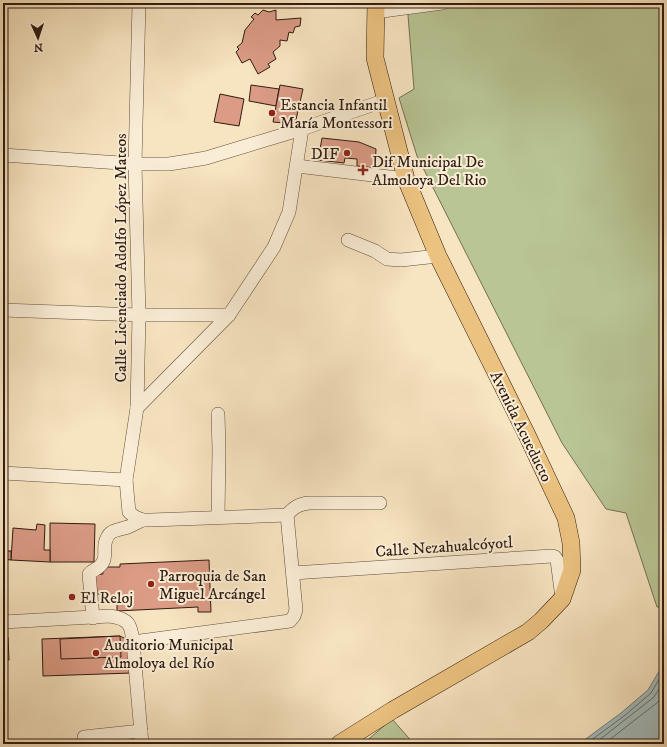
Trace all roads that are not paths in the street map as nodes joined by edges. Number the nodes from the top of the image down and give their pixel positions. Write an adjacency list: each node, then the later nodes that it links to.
1 (139, 3): 7 (street, Calle Licenciado Adolfo López Mateos)
2 (442, 3): 3 (street)
3 (376, 7): 4 (main road, Avenida Acueducto)
4 (386, 100): 5 (street); 9 (main road, Avenida Acueducto)
5 (302, 129): 7 (street); 8 (street)
6 (3, 156): 7 (street)
7 (135, 164): 13 (street, Calle Licenciado Adolfo López Mateos)
8 (297, 166): 9 (street); 14 (street)
9 (406, 179): 11 (main road, Avenida Acueducto)
10 (348, 240): 11 (street)
11 (438, 256): 24 (main road, Avenida Acueducto)
12 (3, 310): 13 (street)
13 (139, 315): 14 (street); 15 (street, Calle Licenciado Adolfo López Mateos)
14 (229, 315): 15 (street)
15 (137, 408): 18 (street, Calle Licenciado Adolfo López Mateos)
16 (218, 414): 21 (street)
17 (3, 473): 18 (street)
18 (126, 480): 22 (street, Calle Licenciado Adolfo López Mateos)
19 (380, 503): 20 (street)
20 (288, 515): 21 (street); 23 (street)
21 (218, 517): 22 (street)
22 (143, 520): 25 (street)
23 (293, 573): 24 (street, Calle Nezahualcóyotl); 27 (street)
24 (562, 599): 30 (main road, Avenida Acueducto)
25 (93, 618): 26 (street); 27 (street)
26 (3, 622)
27 (133, 635): 29 (street)
28 (84, 737): 29 (street)
29 (142, 738)
30 (339, 744)

